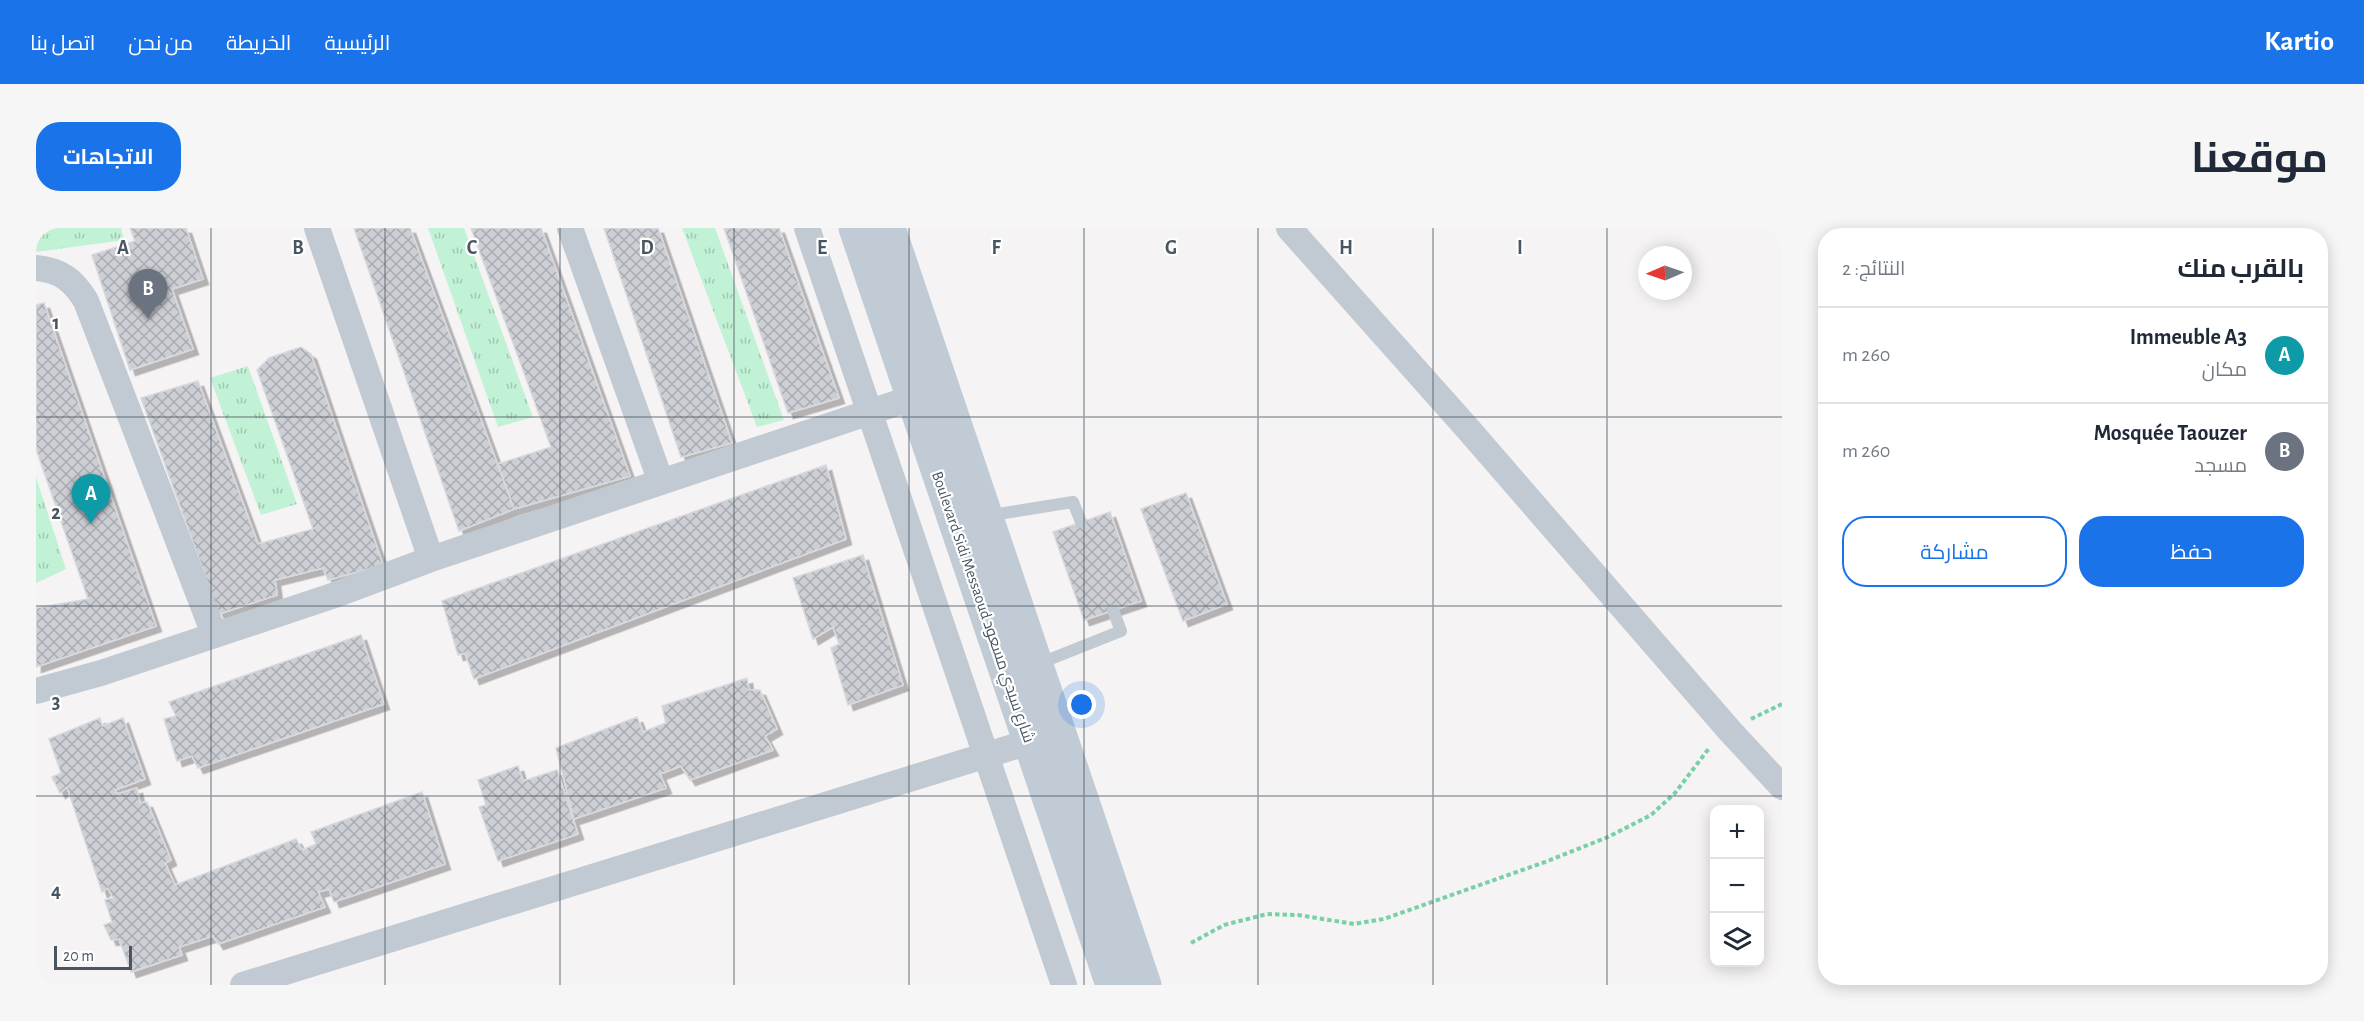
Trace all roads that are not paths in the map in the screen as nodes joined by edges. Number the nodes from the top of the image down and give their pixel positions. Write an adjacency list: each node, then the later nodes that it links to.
1 (317, 228): 13 (street)
2 (570, 228): 10 (street)
3 (807, 228): 9 (street)
4 (855, 228): 8 (street, Boulevard Sidi Messaoud شارع سيدي مسعود)
5 (889, 228): 11 (street, Boulevard Sidi Messaoud شارع سيدي مسعود)
6 (1289, 228): 20 (street)
7 (36, 268): 15 (street)
8 (912, 398): 9 (street); 18 (street, Boulevard Sidi Messaoud شارع سيدي مسعود)
9 (870, 413): 10 (street); 19 (street)
10 (661, 482): 13 (street)
11 (986, 516): 12 (lane); 16 (street, Boulevard Sidi Messaoud شارع سيدي مسعود)
12 (1081, 522)
13 (431, 559): 15 (street)
14 (1113, 610): 16 (lane)
15 (214, 634): 17 (street)
16 (1036, 665): 24 (street, Boulevard Sidi Messaoud شارع سيدي مسعود)
17 (36, 691)
18 (1029, 742): 19 (street); 23 (street, Boulevard Sidi Messaoud شارع سيدي مسعود)
19 (985, 756): 21 (street); 22 (street)
20 (1782, 787)
21 (243, 985)
22 (1064, 985)
23 (1113, 985)
24 (1145, 985)

